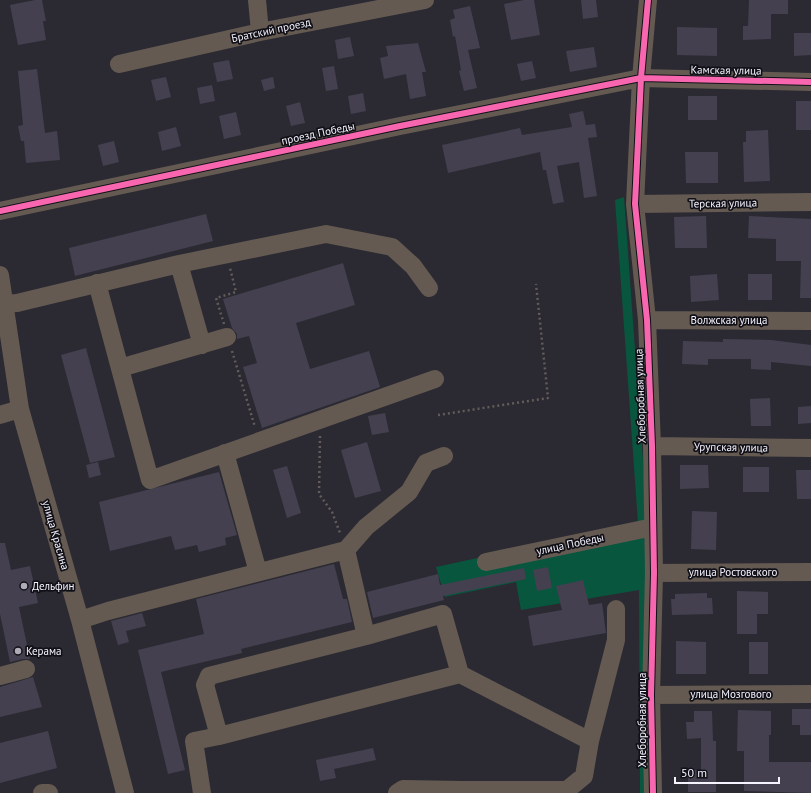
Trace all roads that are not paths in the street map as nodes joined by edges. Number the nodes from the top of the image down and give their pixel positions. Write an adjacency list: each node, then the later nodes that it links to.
1 (257, 0): 4 (street)
2 (424, 0): 4 (street, Братский проезд)
3 (648, 0): 6 (street, Хлеборобная улица)
4 (260, 32): 5 (street, Братский проезд)
5 (119, 64)
6 (641, 78): 7 (street, Камская улица); 9 (street, Хлеборобная улица); 10 (street, проезд Победы)
7 (811, 82)
8 (811, 202): 9 (street, Терская улица)
9 (635, 204): 16 (street, Хлеборобная улица)
10 (0, 211)
11 (179, 264): 13 (street); 14 (street); 19 (street)
12 (0, 275): 15 (street, улица Красина)
13 (97, 283): 15 (street); 20 (street)
14 (429, 288)
15 (4, 304): 22 (street, улица Красина)
16 (647, 320): 17 (street, Волжская улица); 24 (street, Хлеборобная улица)
17 (811, 320)
18 (227, 337): 19 (street)
19 (202, 345): 20 (street)
20 (120, 368): 26 (street)
21 (435, 379): 26 (street)
22 (20, 408): 23 (street); 35 (street, улица Красина)
23 (0, 414)
24 (652, 446): 25 (street, Урупская улица); 28 (street, Хлеборобная улица)
25 (811, 448)
26 (225, 453): 31 (street)
27 (444, 456): 29 (street)
28 (653, 527): 30 (street, улица Победы); 33 (street, Хлеборобная улица)
29 (346, 550): 31 (street); 36 (street)
30 (486, 562)
31 (258, 572): 35 (street)
32 (811, 572): 33 (street, улица Ростовского)
33 (654, 573): 40 (street, Хлеборобная улица)
34 (616, 609): 43 (street)
35 (80, 620): 47 (street, улица Красина)
36 (366, 636): 38 (street); 42 (street)
37 (26, 669): 39 (street)
38 (460, 674): 42 (street); 43 (street)
39 (0, 676)
40 (650, 694): 41 (street, улица Мозгового); 50 (street, Хлеборобная улица)
41 (811, 694)
42 (218, 736): 48 (street)
43 (590, 741): 44 (street)
44 (462, 792): 49 (street)
45 (42, 793): 46 (street)
46 (49, 793)
47 (125, 793)
48 (202, 793)
49 (397, 793)
50 (653, 793)

